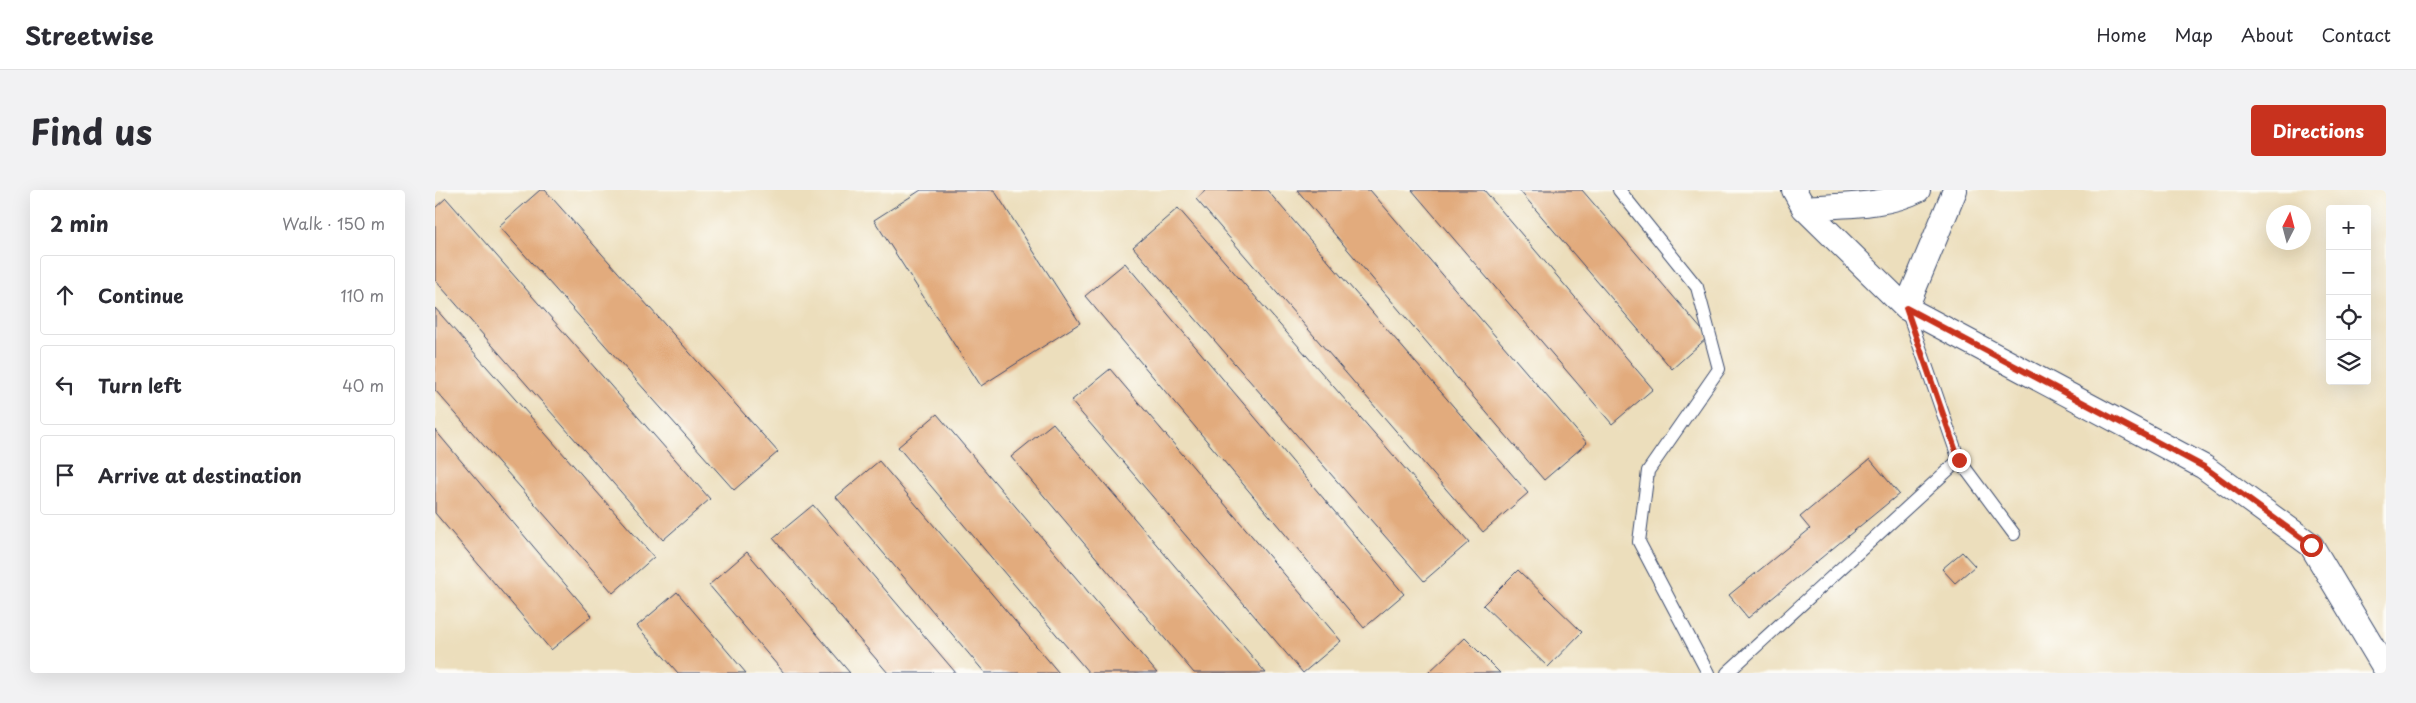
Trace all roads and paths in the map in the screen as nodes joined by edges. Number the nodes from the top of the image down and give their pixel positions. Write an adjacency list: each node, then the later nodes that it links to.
1 (1619, 190): 9 (lane)
2 (1918, 190): 4 (street)
3 (1955, 190): 5 (street)
4 (1799, 199): 5 (street)
5 (1906, 308): 6 (lane); 8 (street)
6 (1959, 460): 7 (lane); 10 (lane)
7 (2014, 534)
8 (2386, 670)
9 (1708, 673)
10 (1727, 673)

